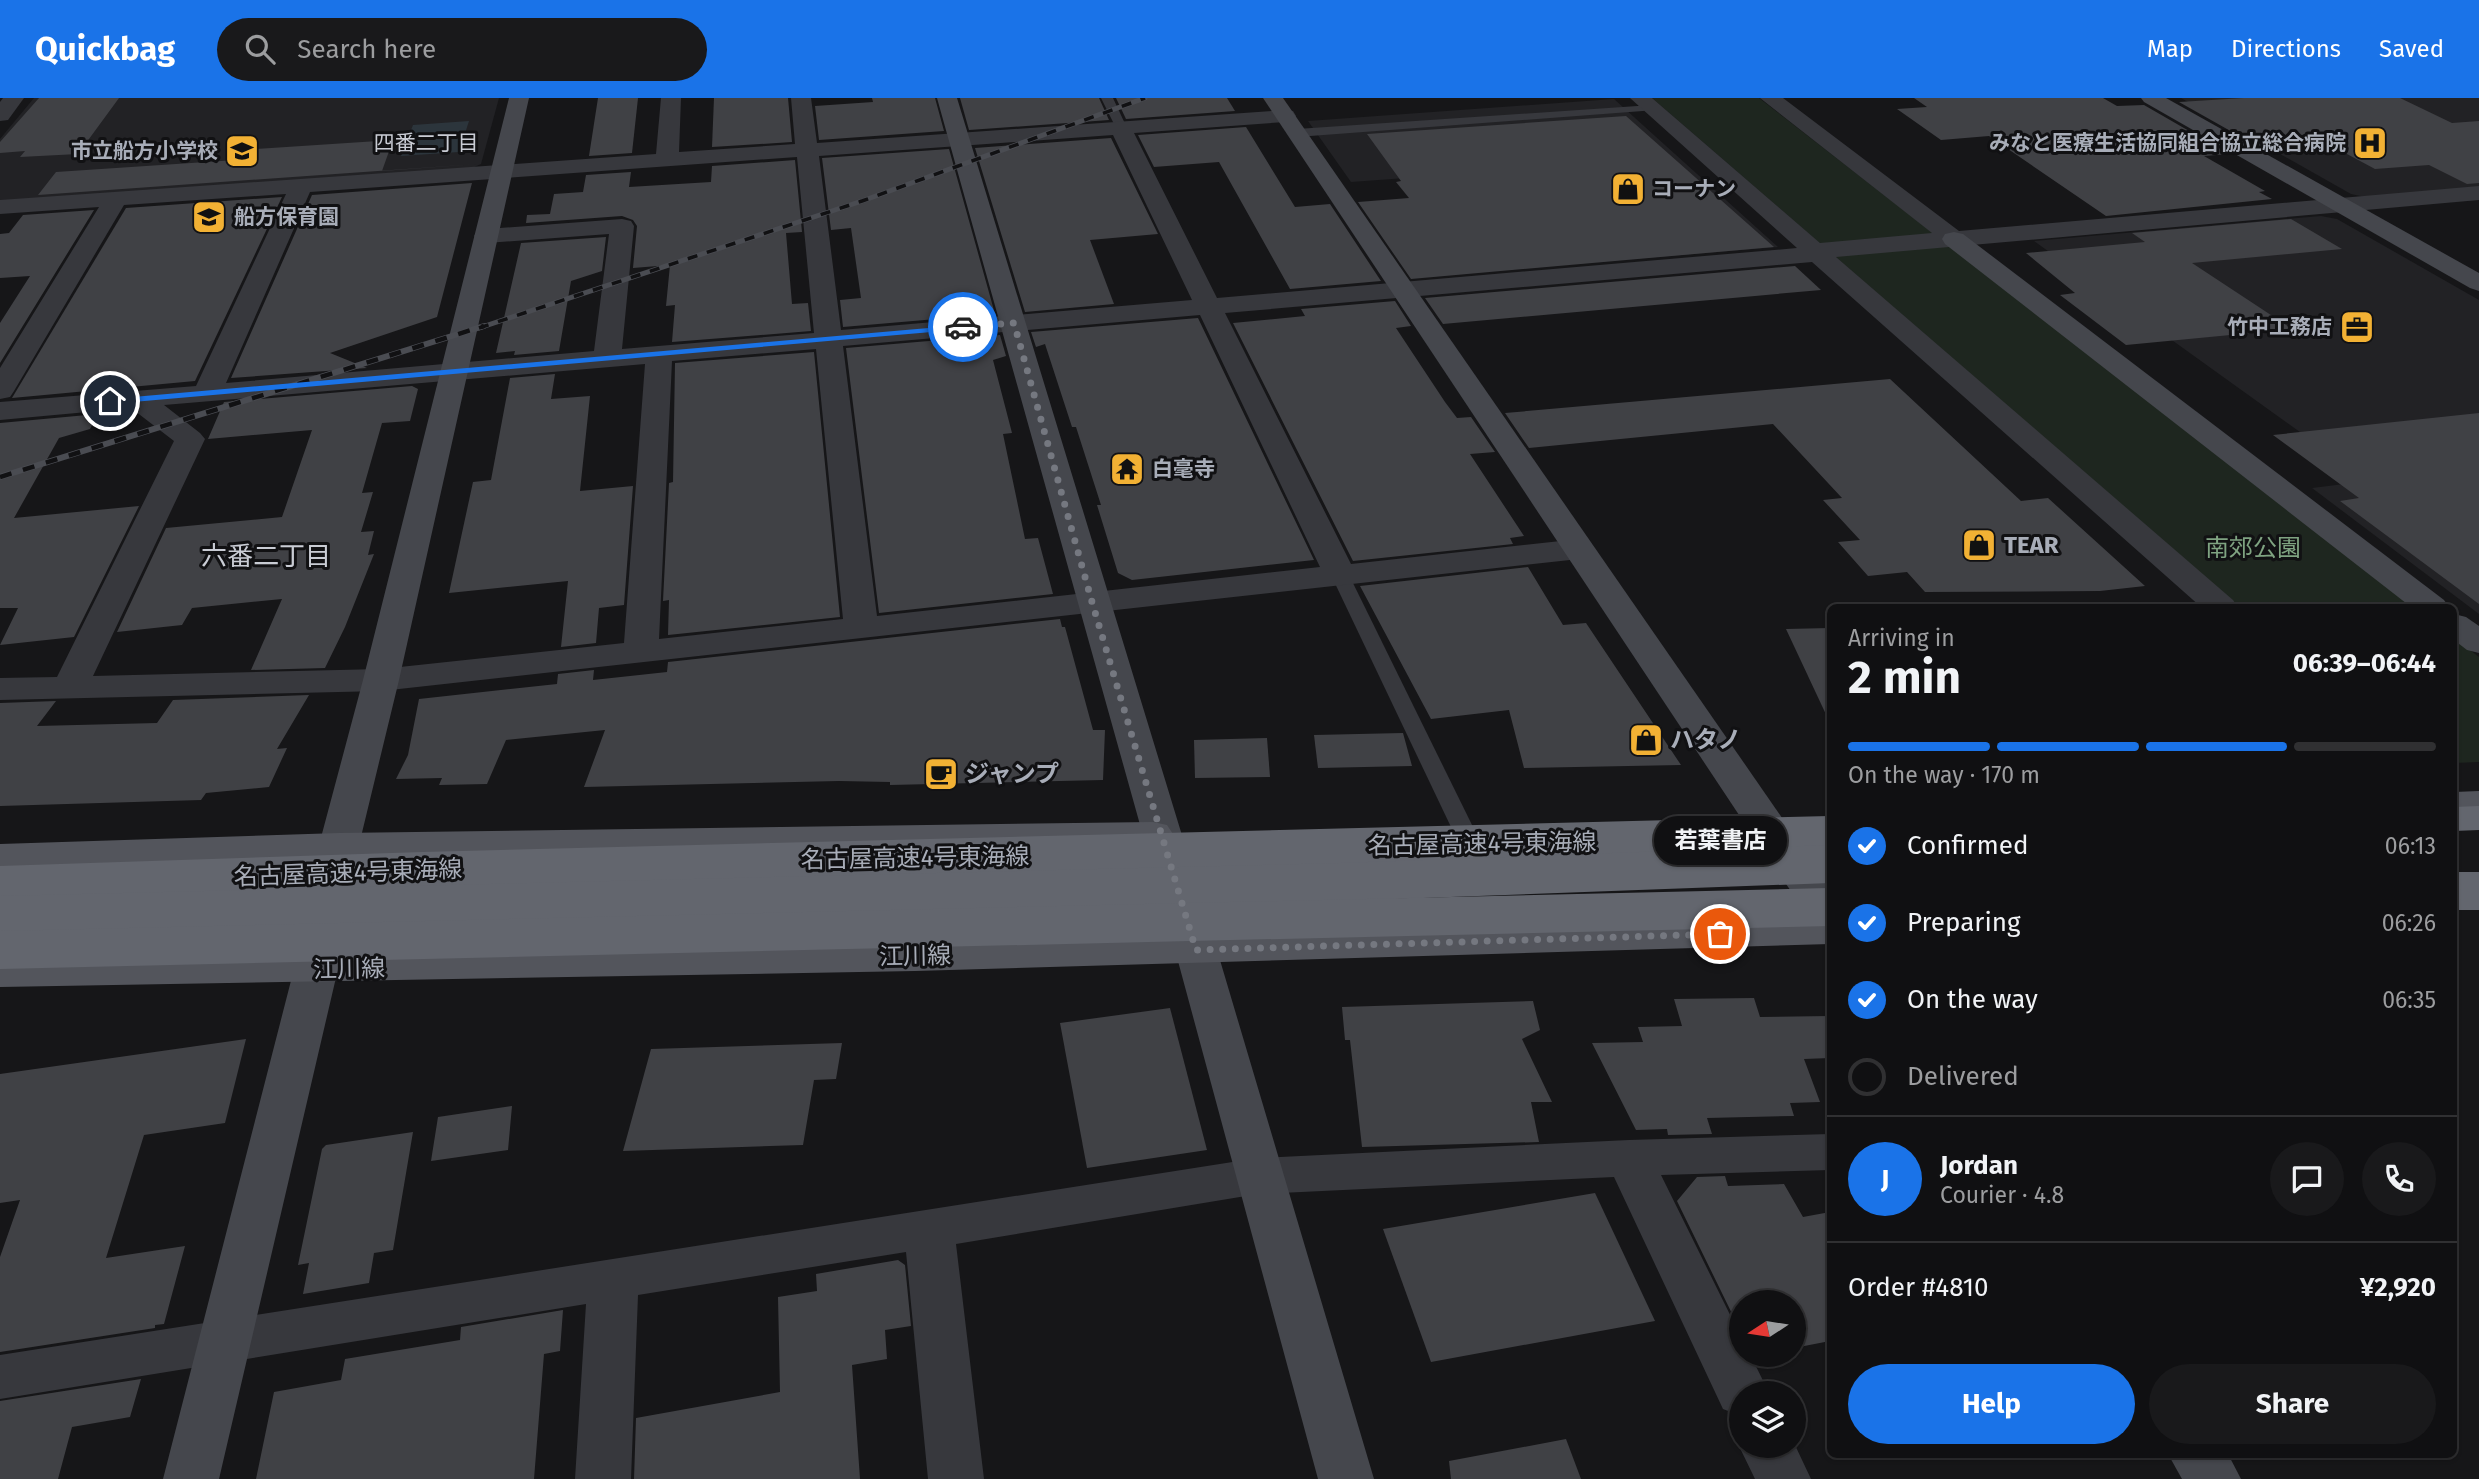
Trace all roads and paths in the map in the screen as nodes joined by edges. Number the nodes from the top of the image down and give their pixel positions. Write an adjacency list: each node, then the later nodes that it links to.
1 (14, 98): 10 (street)
2 (519, 98): 16 (street)
3 (671, 98): 15 (street)
4 (801, 98): 14 (street)
5 (947, 98): 13 (street)
6 (1107, 98): 12 (lane)
7 (1770, 98): 23 (street)
8 (2151, 98): 20 (street)
9 (1646, 103): 11 (lane); 24 (street)
10 (0, 115)
11 (1285, 116): 12 (street); 26 (street)
12 (1121, 128): 13 (street); 27 (street)
13 (959, 139): 14 (street); 28 (street)
14 (806, 150): 15 (street); 29 (street)
15 (667, 160): 16 (street)
16 (501, 172): 17 (street); 22 (street)
17 (301, 186): 19 (street); 34 (street)
18 (2479, 193): 20 (street)
19 (116, 199): 21 (street); 33 (street)
20 (2342, 205): 23 (street); 25 (street)
21 (0, 207)
22 (486, 236): 31 (street); 32 (street)
23 (1954, 239): 24 (street); 41 (street)
24 (1816, 252): 26 (street); 40 (street)
25 (2479, 283)
26 (1403, 289): 27 (street); 37 (street)
27 (1210, 306): 28 (street); 38 (street)
28 (1014, 323): 29 (street); 39 (street)
29 (828, 339): 30 (street); 42 (street)
30 (659, 354): 31 (street); 43 (street)
31 (607, 358): 32 (street)
32 (454, 371): 34 (street); 44 (street)
33 (0, 391)
34 (207, 393): 35 (street)
35 (137, 399): 36 (street); 45 (street)
36 (0, 411)
37 (1579, 549): 38 (street); 52 (street)
38 (1340, 575): 39 (street); 53 (lane)
39 (1092, 602): 42 (street); 54 (street)
40 (2218, 604)
41 (2428, 604)
42 (860, 628): 43 (street)
43 (641, 652): 44 (street)
44 (381, 680): 45 (street); 56 (street)
45 (70, 687): 46 (street)
46 (0, 689)
47 (2479, 803): 48 (main road)
48 (2457, 804)
49 (2479, 818): 50 (highway)
50 (2457, 819)
51 (1827, 820): 52 (main road)
52 (1763, 821): 53 (main road); 65 (street)
53 (1462, 827): 54 (main road)
54 (1161, 834): 56 (main road); 69 (street)
55 (1827, 835): 59 (highway, 名古屋高速4号東海線, bridge)
56 (339, 845): 57 (main road); 70 (street)
57 (0, 857)
58 (1827, 864): 66 (highway, bridge)
59 (0, 885)
60 (2479, 889): 61 (highway, bridge)
61 (2457, 892)
62 (1827, 907): 68 (highway, bridge)
63 (2479, 908): 64 (main road)
64 (2457, 909)
65 (1827, 912)
66 (0, 915)
67 (1827, 930): 69 (main road, 江川線)
68 (0, 950)
69 (1196, 950): 70 (main road, 江川線); 74 (street)
70 (316, 970): 71 (main road, 江川線); 77 (street)
71 (0, 972)
72 (1827, 1152): 73 (street)
73 (1629, 1158): 74 (street); 79 (street)
74 (1258, 1176): 75 (street); 85 (street)
75 (929, 1228): 76 (street); 84 (street)
76 (613, 1279): 77 (street); 83 (street)
77 (223, 1341): 78 (street); 82 (street)
78 (0, 1377)
79 (1736, 1381)
80 (1773, 1458): 86 (street)
81 (2199, 1458): 87 (street)
82 (191, 1479)
83 (603, 1479)
84 (956, 1479)
85 (1346, 1479)
86 (1783, 1479)
87 (2213, 1479)

